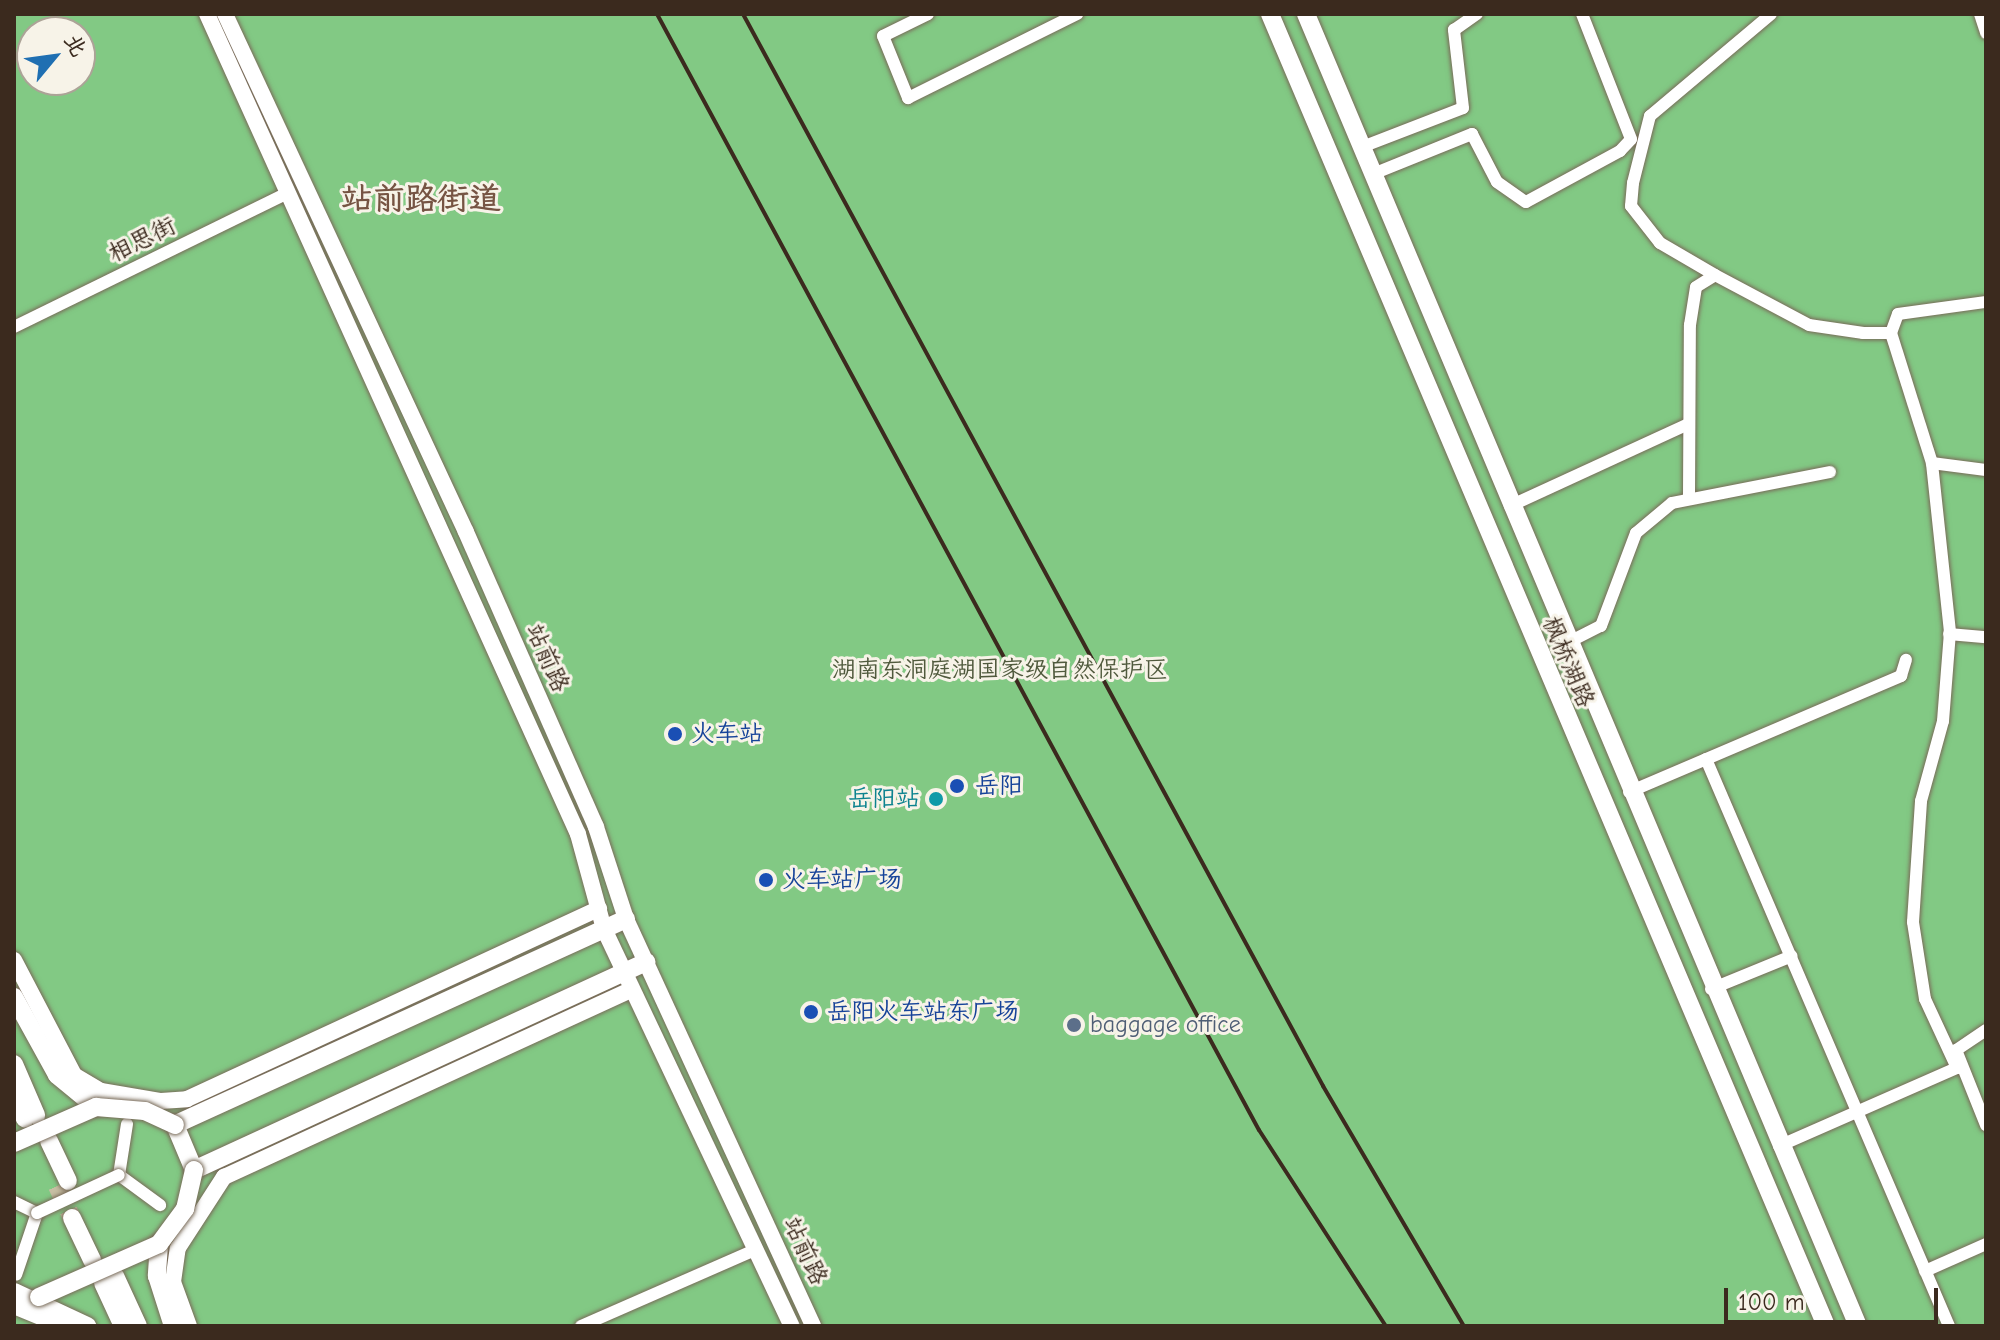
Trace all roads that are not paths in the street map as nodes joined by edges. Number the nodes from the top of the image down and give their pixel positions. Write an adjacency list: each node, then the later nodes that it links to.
1 (207, 14): 16 (main road, 站前路)
2 (225, 14): 34 (main road, 站前路)
3 (928, 14): 4 (street)
4 (1077, 14)
5 (1270, 14): 78 (main road, 枫桥湖路)
6 (1306, 14): 14 (main road, 枫桥湖路)
7 (1477, 14): 12 (street)
8 (1582, 14): 13 (street)
9 (1771, 14): 17 (street)
10 (1980, 14): 11 (street)
11 (1986, 33)
12 (1462, 103): 13 (street); 14 (street)
13 (1472, 134): 15 (street)
14 (1362, 147): 15 (main road, 枫桥湖路)
15 (1373, 174): 26 (main road, 枫桥湖路)
16 (289, 192): 19 (street, 相思街); 33 (main road, 站前路)
17 (1715, 275): 20 (street); 21 (street)
18 (1986, 302): 20 (street)
19 (14, 327)
20 (1891, 333): 22 (street)
21 (1688, 424): 25 (street); 26 (street)
22 (1932, 463): 23 (street); 27 (street)
23 (1986, 470)
24 (1830, 472): 25 (street)
25 (1689, 496): 29 (street)
26 (1510, 506): 29 (main road, 枫桥湖路)
27 (1949, 634): 28 (street); 44 (street)
28 (1986, 637)
29 (1567, 643): 32 (main road, 枫桥湖路)
30 (1906, 660): 31 (street)
31 (1706, 759): 32 (street); 36 (street)
32 (1629, 792): 40 (main road, 枫桥湖路)
33 (599, 909): 35 (main road, 站前路); 37 (main road)
34 (626, 919): 35 (main road); 38 (main road, 站前路)
35 (604, 929): 39 (main road, 站前路); 49 (main road)
36 (1792, 956): 40 (street); 47 (street)
37 (14, 960)
38 (646, 962): 39 (main road); 77 (main road, 站前路)
39 (628, 980): 54 (main road); 63 (main road, 站前路); 74 (main road)
40 (1711, 989): 53 (main road, 枫桥湖路)
41 (14, 997): 46 (main road)
42 (1986, 1030): 44 (street)
43 (14, 1064): 45 (main road)
44 (1957, 1068): 47 (street); 50 (street)
45 (14, 1096)
46 (96, 1107): 49 (main road, bridge); 51 (main road, bridge)
47 (1858, 1112): 53 (street); 65 (street)
48 (127, 1124): 55 (street)
49 (175, 1125): 54 (main road)
50 (1986, 1125)
51 (14, 1143)
52 (43, 1143): 56 (main road)
53 (1779, 1146): 79 (main road, 枫桥湖路)
54 (194, 1170): 61 (main road, bridge)
55 (119, 1175): 58 (street); 59 (street, bridge)
56 (63, 1184)
57 (14, 1202): 59 (street)
58 (160, 1205)
59 (37, 1213): 66 (street)
60 (78, 1216): 64 (main road)
61 (159, 1244): 67 (main road, bridge); 73 (main road)
62 (1986, 1244): 65 (street)
63 (753, 1251): 75 (street); 76 (main road, 站前路)
64 (97, 1257)
65 (1925, 1271): 80 (street)
66 (15, 1283): 67 (main road)
67 (39, 1297): 70 (main road)
68 (14, 1306): 69 (main road)
69 (62, 1326)
70 (87, 1326)
71 (123, 1326): 72 (main road)
72 (138, 1326)
73 (173, 1326)
74 (189, 1326)
75 (581, 1326)
76 (792, 1326)
77 (813, 1326)
78 (1826, 1326)
79 (1858, 1326)
80 (1949, 1326)

